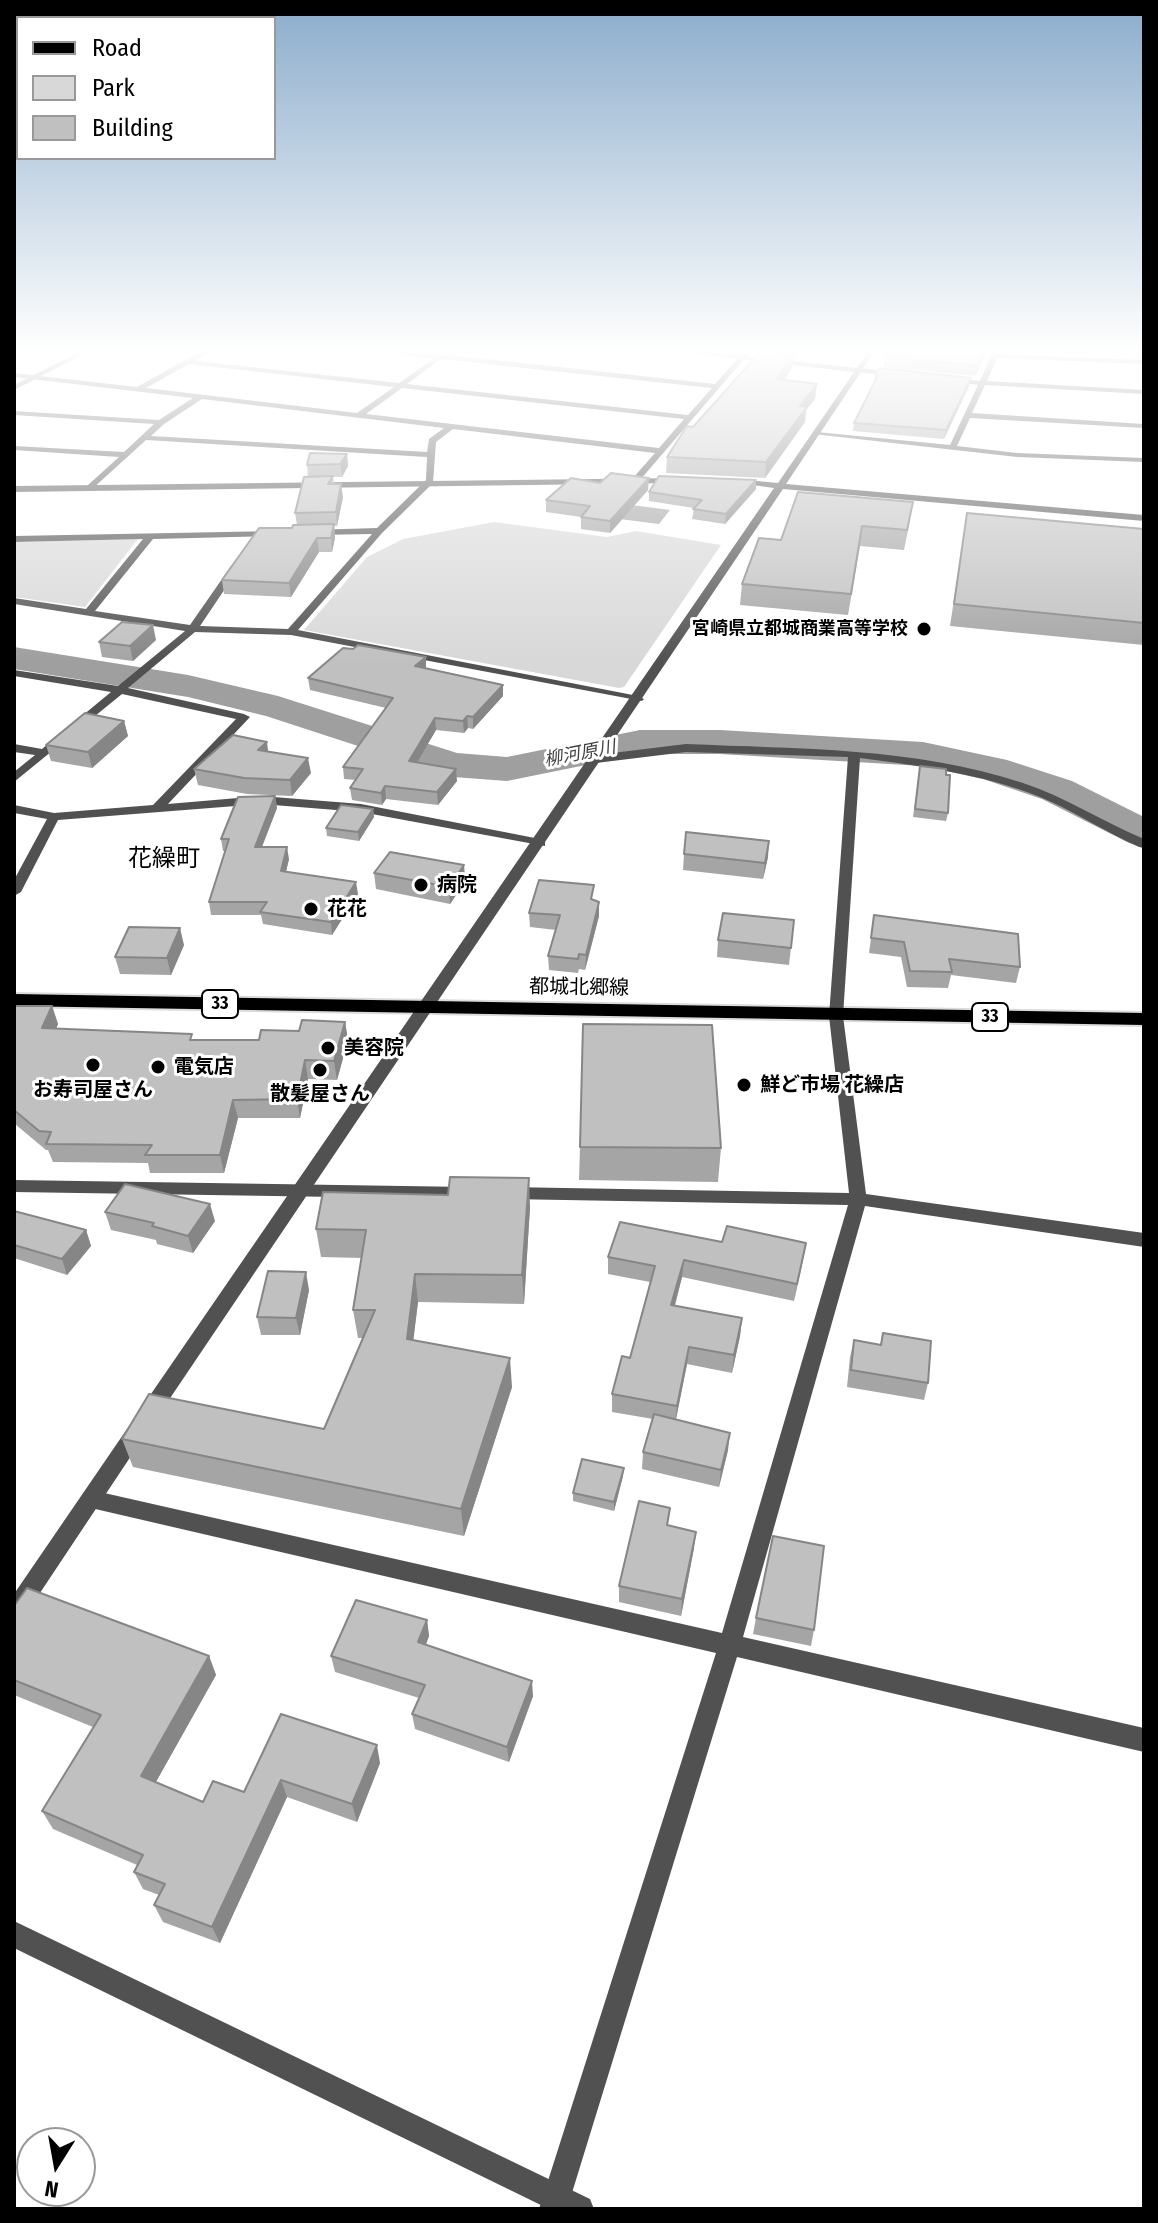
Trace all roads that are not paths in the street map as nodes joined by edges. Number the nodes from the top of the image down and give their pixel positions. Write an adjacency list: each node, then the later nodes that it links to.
1 (123, 455): 2 (street)
2 (127, 455): 14 (street)
3 (428, 455): 4 (street)
4 (432, 455): 11 (street)
5 (658, 455): 9 (street)
6 (802, 455): 13 (street)
7 (1052, 455): 8 (street)
8 (1144, 460)
9 (637, 478): 10 (street); 11 (street)
10 (685, 480)
11 (430, 481): 14 (street); 17 (street)
12 (717, 482): 13 (street)
13 (781, 485): 16 (street); 31 (street)
14 (91, 487): 15 (street)
15 (14, 489)
16 (1144, 518)
17 (379, 531): 18 (street); 28 (street)
18 (303, 532)
19 (257, 533): 20 (street); 21 (street); 23 (street)
20 (288, 533)
21 (150, 536): 22 (street); 26 (street)
22 (14, 539)
23 (249, 545)
24 (241, 557): 27 (street)
25 (14, 601): 26 (street)
26 (88, 613): 27 (street)
27 (193, 629): 28 (street); 30 (street)
28 (291, 632): 31 (street)
29 (14, 673): 30 (street)
30 (123, 688): 33 (street); 37 (street)
31 (638, 699): 35 (street)
32 (14, 748): 33 (street)
33 (44, 753): 36 (street)
34 (854, 754): 35 (street); 41 (street); 45 (street)
35 (596, 759): 40 (street)
36 (14, 778)
37 (158, 807): 39 (street); 40 (street)
38 (14, 809): 39 (street)
39 (54, 817): 42 (street)
40 (540, 843): 44 (street)
41 (1144, 844)
42 (14, 892)
43 (14, 1000): 44 (main road, 都城北郷線 / 33)
44 (427, 1007): 45 (main road, 都城北郷線 / 33); 48 (street)
45 (836, 1016): 46 (main road, 都城北郷線 / 33); 49 (street)
46 (1144, 1019)
47 (14, 1186): 48 (street)
48 (300, 1191): 49 (street); 51 (street)
49 (858, 1199): 50 (street); 53 (street)
50 (1144, 1240)
51 (91, 1499): 52 (street); 53 (street)
52 (14, 1613)
53 (729, 1646): 54 (street); 56 (street)
54 (1144, 1740)
55 (14, 1934): 56 (street)
56 (563, 2205)

